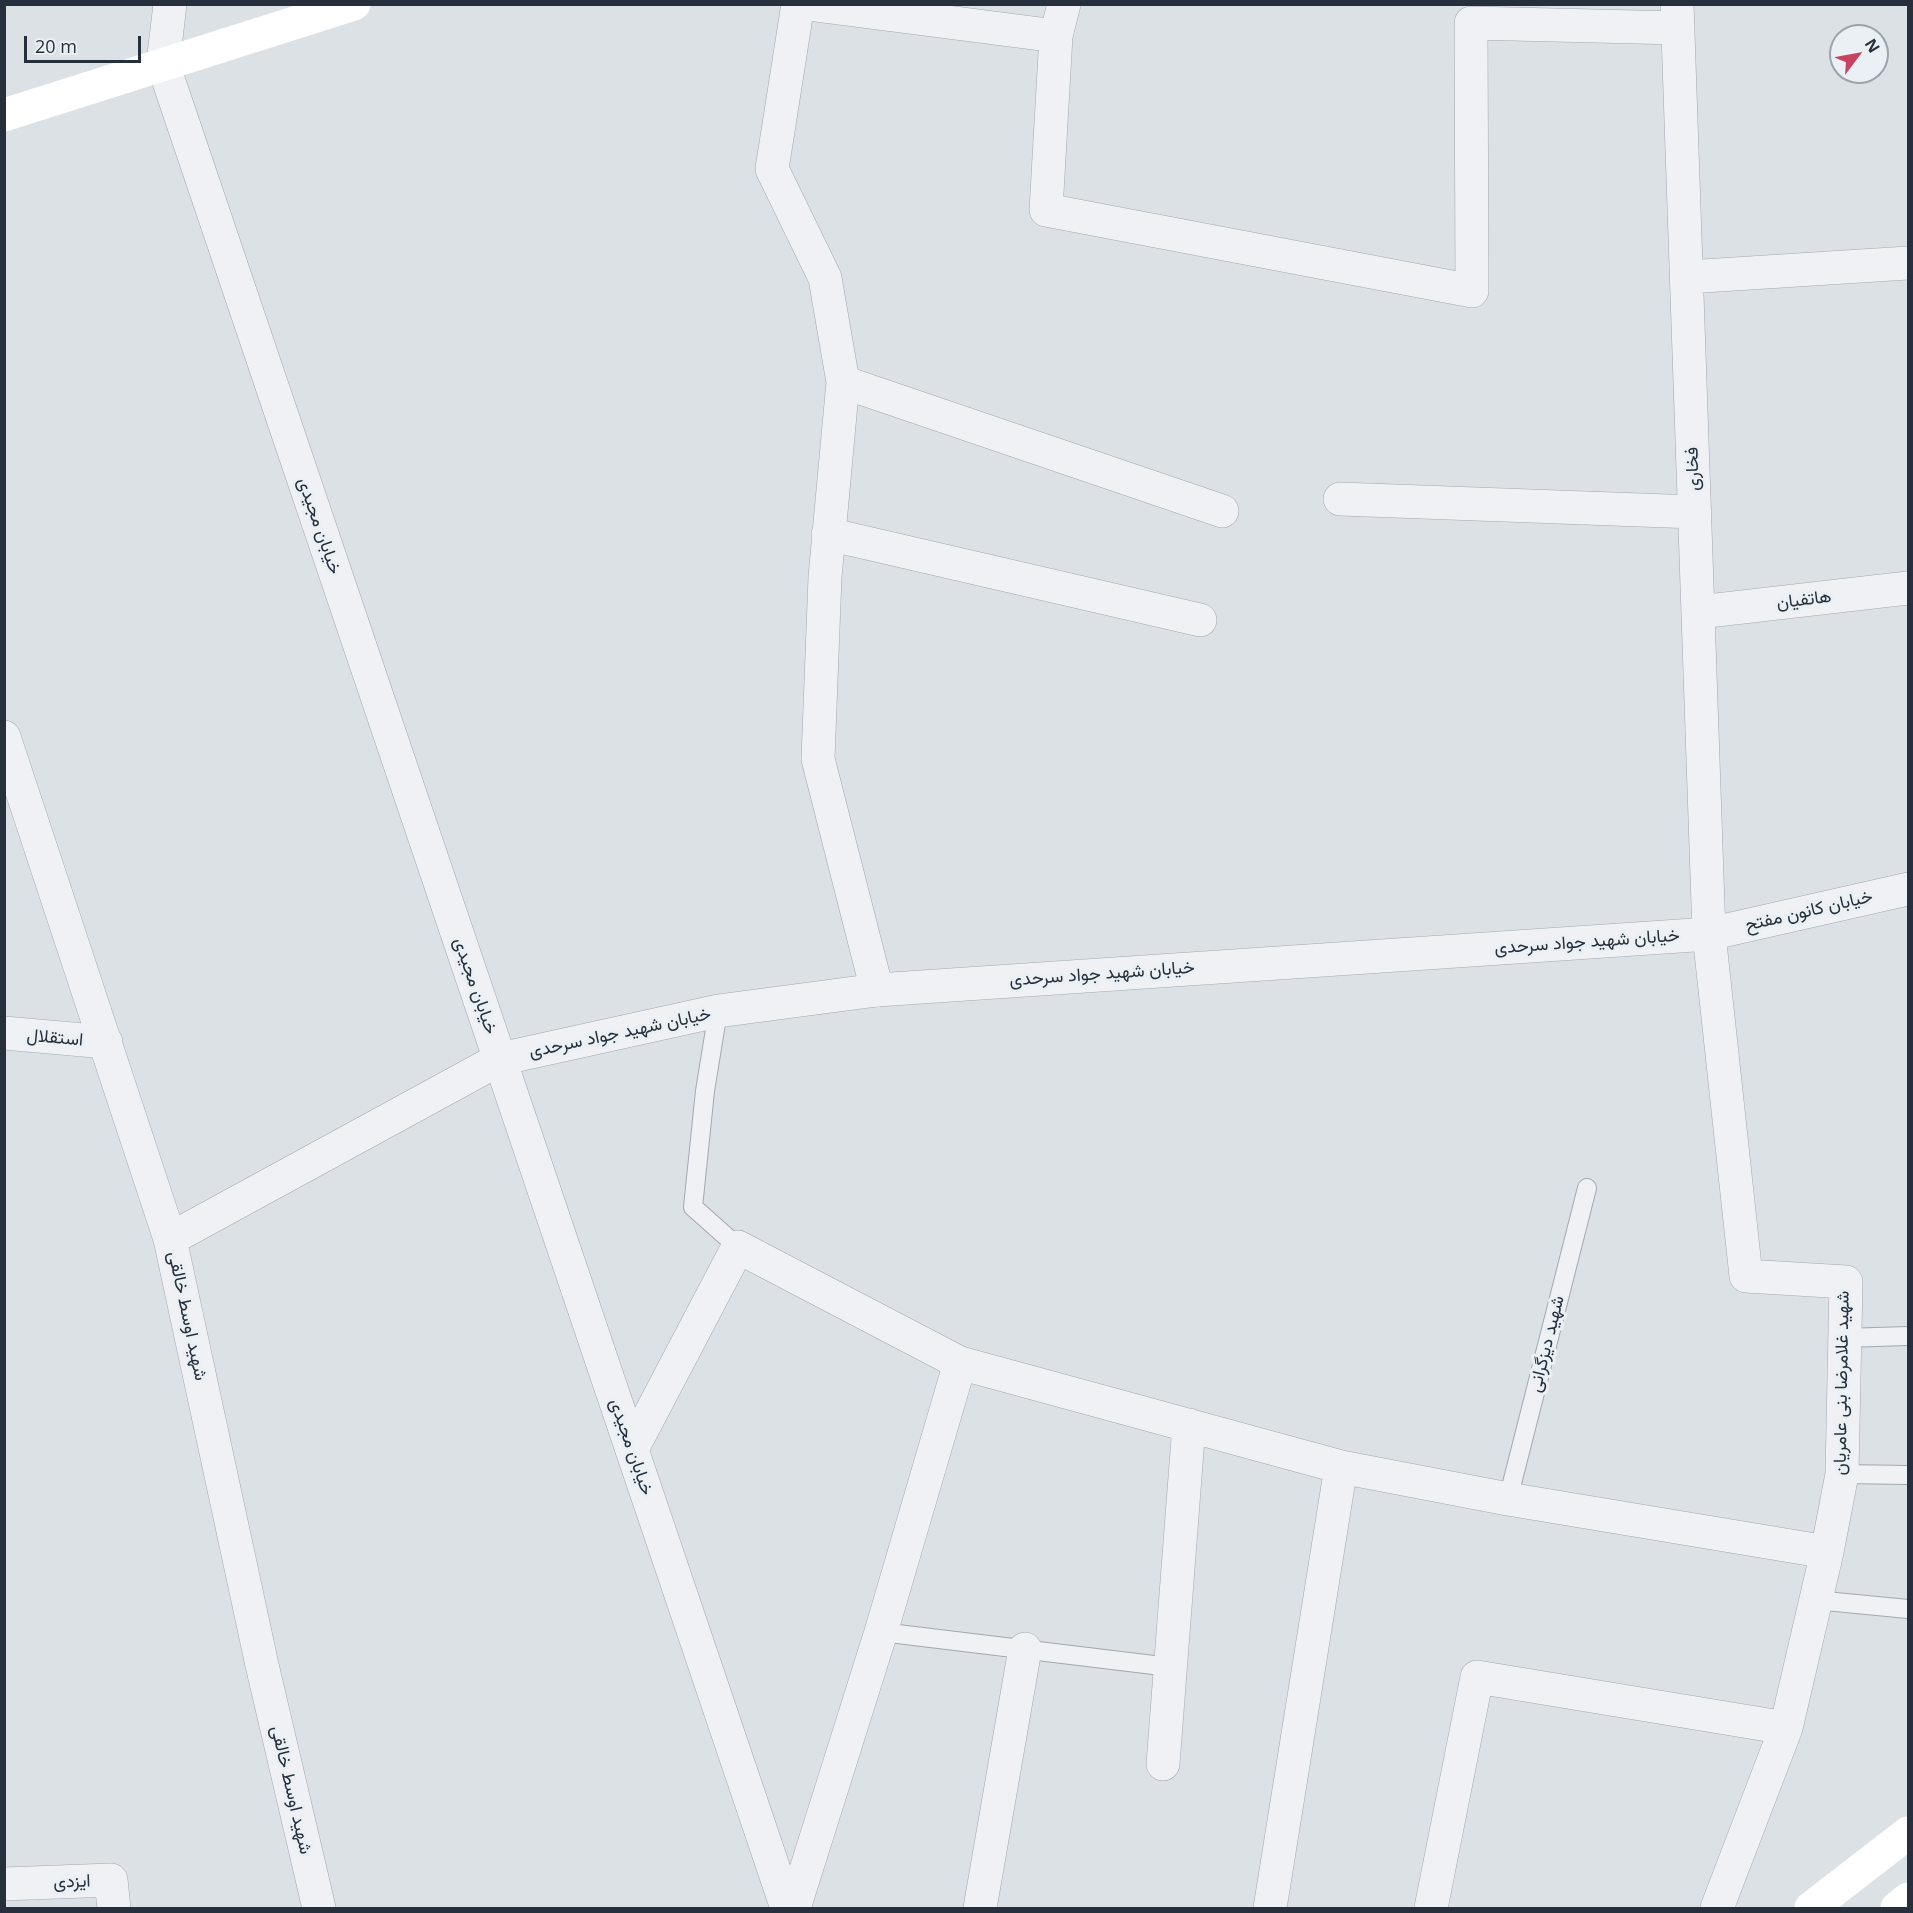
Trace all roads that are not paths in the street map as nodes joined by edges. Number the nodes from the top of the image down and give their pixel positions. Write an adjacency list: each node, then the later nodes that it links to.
1 (170, 4): 8 (street)
2 (354, 4): 8 (main road)
3 (798, 4): 12 (street)
4 (807, 4): 7 (street)
5 (1064, 4): 7 (street)
6 (1678, 16): 7 (street); 11 (street, فخاری)
7 (1056, 36)
8 (163, 64): 9 (main road); 27 (street, خیابان مجیدی)
9 (4, 115)
10 (1908, 263): 11 (street)
11 (1687, 277): 15 (street, فخاری)
12 (843, 382): 14 (street); 16 (street)
13 (1340, 499): 15 (street)
14 (1222, 511)
15 (1695, 512): 18 (street, فخاری)
16 (828, 534): 19 (street); 23 (street)
17 (1908, 588): 18 (street, هاتفیان)
18 (1699, 612): 22 (street, فخاری)
19 (1200, 620)
20 (4, 737): 26 (street, شهید اوسط خالقی)
21 (1908, 889): 22 (street, خیابان کانون مفتح)
22 (1709, 934): 23 (street, خیابان شهید جواد سرحدی); 32 (street, شهید غلامرضا بنی عامریان)
23 (877, 990): 24 (street, خیابان شهید جواد سرحدی)
24 (717, 1011): 27 (street, خیابان شهید جواد سرحدی); 30 (lane)
25 (4, 1033): 26 (street, استقلال)
26 (106, 1042): 29 (street, شهید اوسط خالقی)
27 (500, 1059): 29 (street, خیابان شهید جواد سرحدی); 35 (street, خیابان مجیدی)
28 (1587, 1188): 39 (lane, شهید دیزگرانی)
29 (170, 1239): 52 (street, شهید اوسط خالقی)
30 (738, 1246): 33 (street); 35 (street)
31 (1908, 1336): 32 (lane)
32 (1843, 1338): 37 (street, شهید غلامرضا بنی عامریان)
33 (960, 1363): 34 (street); 43 (street)
34 (1189, 1425): 36 (street); 45 (street)
35 (632, 1449): 53 (street, خیابان مجیدی)
36 (1341, 1467): 39 (street); 56 (street)
37 (1842, 1474): 38 (lane); 40 (street, شهید غلامرضا بنی عامریان)
38 (1908, 1475)
39 (1508, 1499): 40 (street)
40 (1827, 1552): 41 (street, شهید غلامرضا بنی عامریان)
41 (1815, 1600): 42 (lane); 46 (street, شهید غلامرضا بنی عامریان)
42 (1908, 1609)
43 (881, 1632): 44 (lane); 54 (street)
44 (1025, 1649): 45 (lane); 55 (street)
45 (1170, 1667): 47 (street)
46 (1786, 1728): 57 (street); 58 (street, شهید غلامرضا بنی عامریان)
47 (1162, 1764)
48 (1908, 1833): 59 (main road)
49 (4, 1884): 51 (street, ایزدی)
50 (1908, 1899): 60 (main road)
51 (114, 1908)
52 (319, 1908)
53 (787, 1908)
54 (794, 1908)
55 (980, 1908)
56 (1270, 1908)
57 (1431, 1908)
58 (1717, 1908)
59 (1811, 1908)
60 (1897, 1908)

